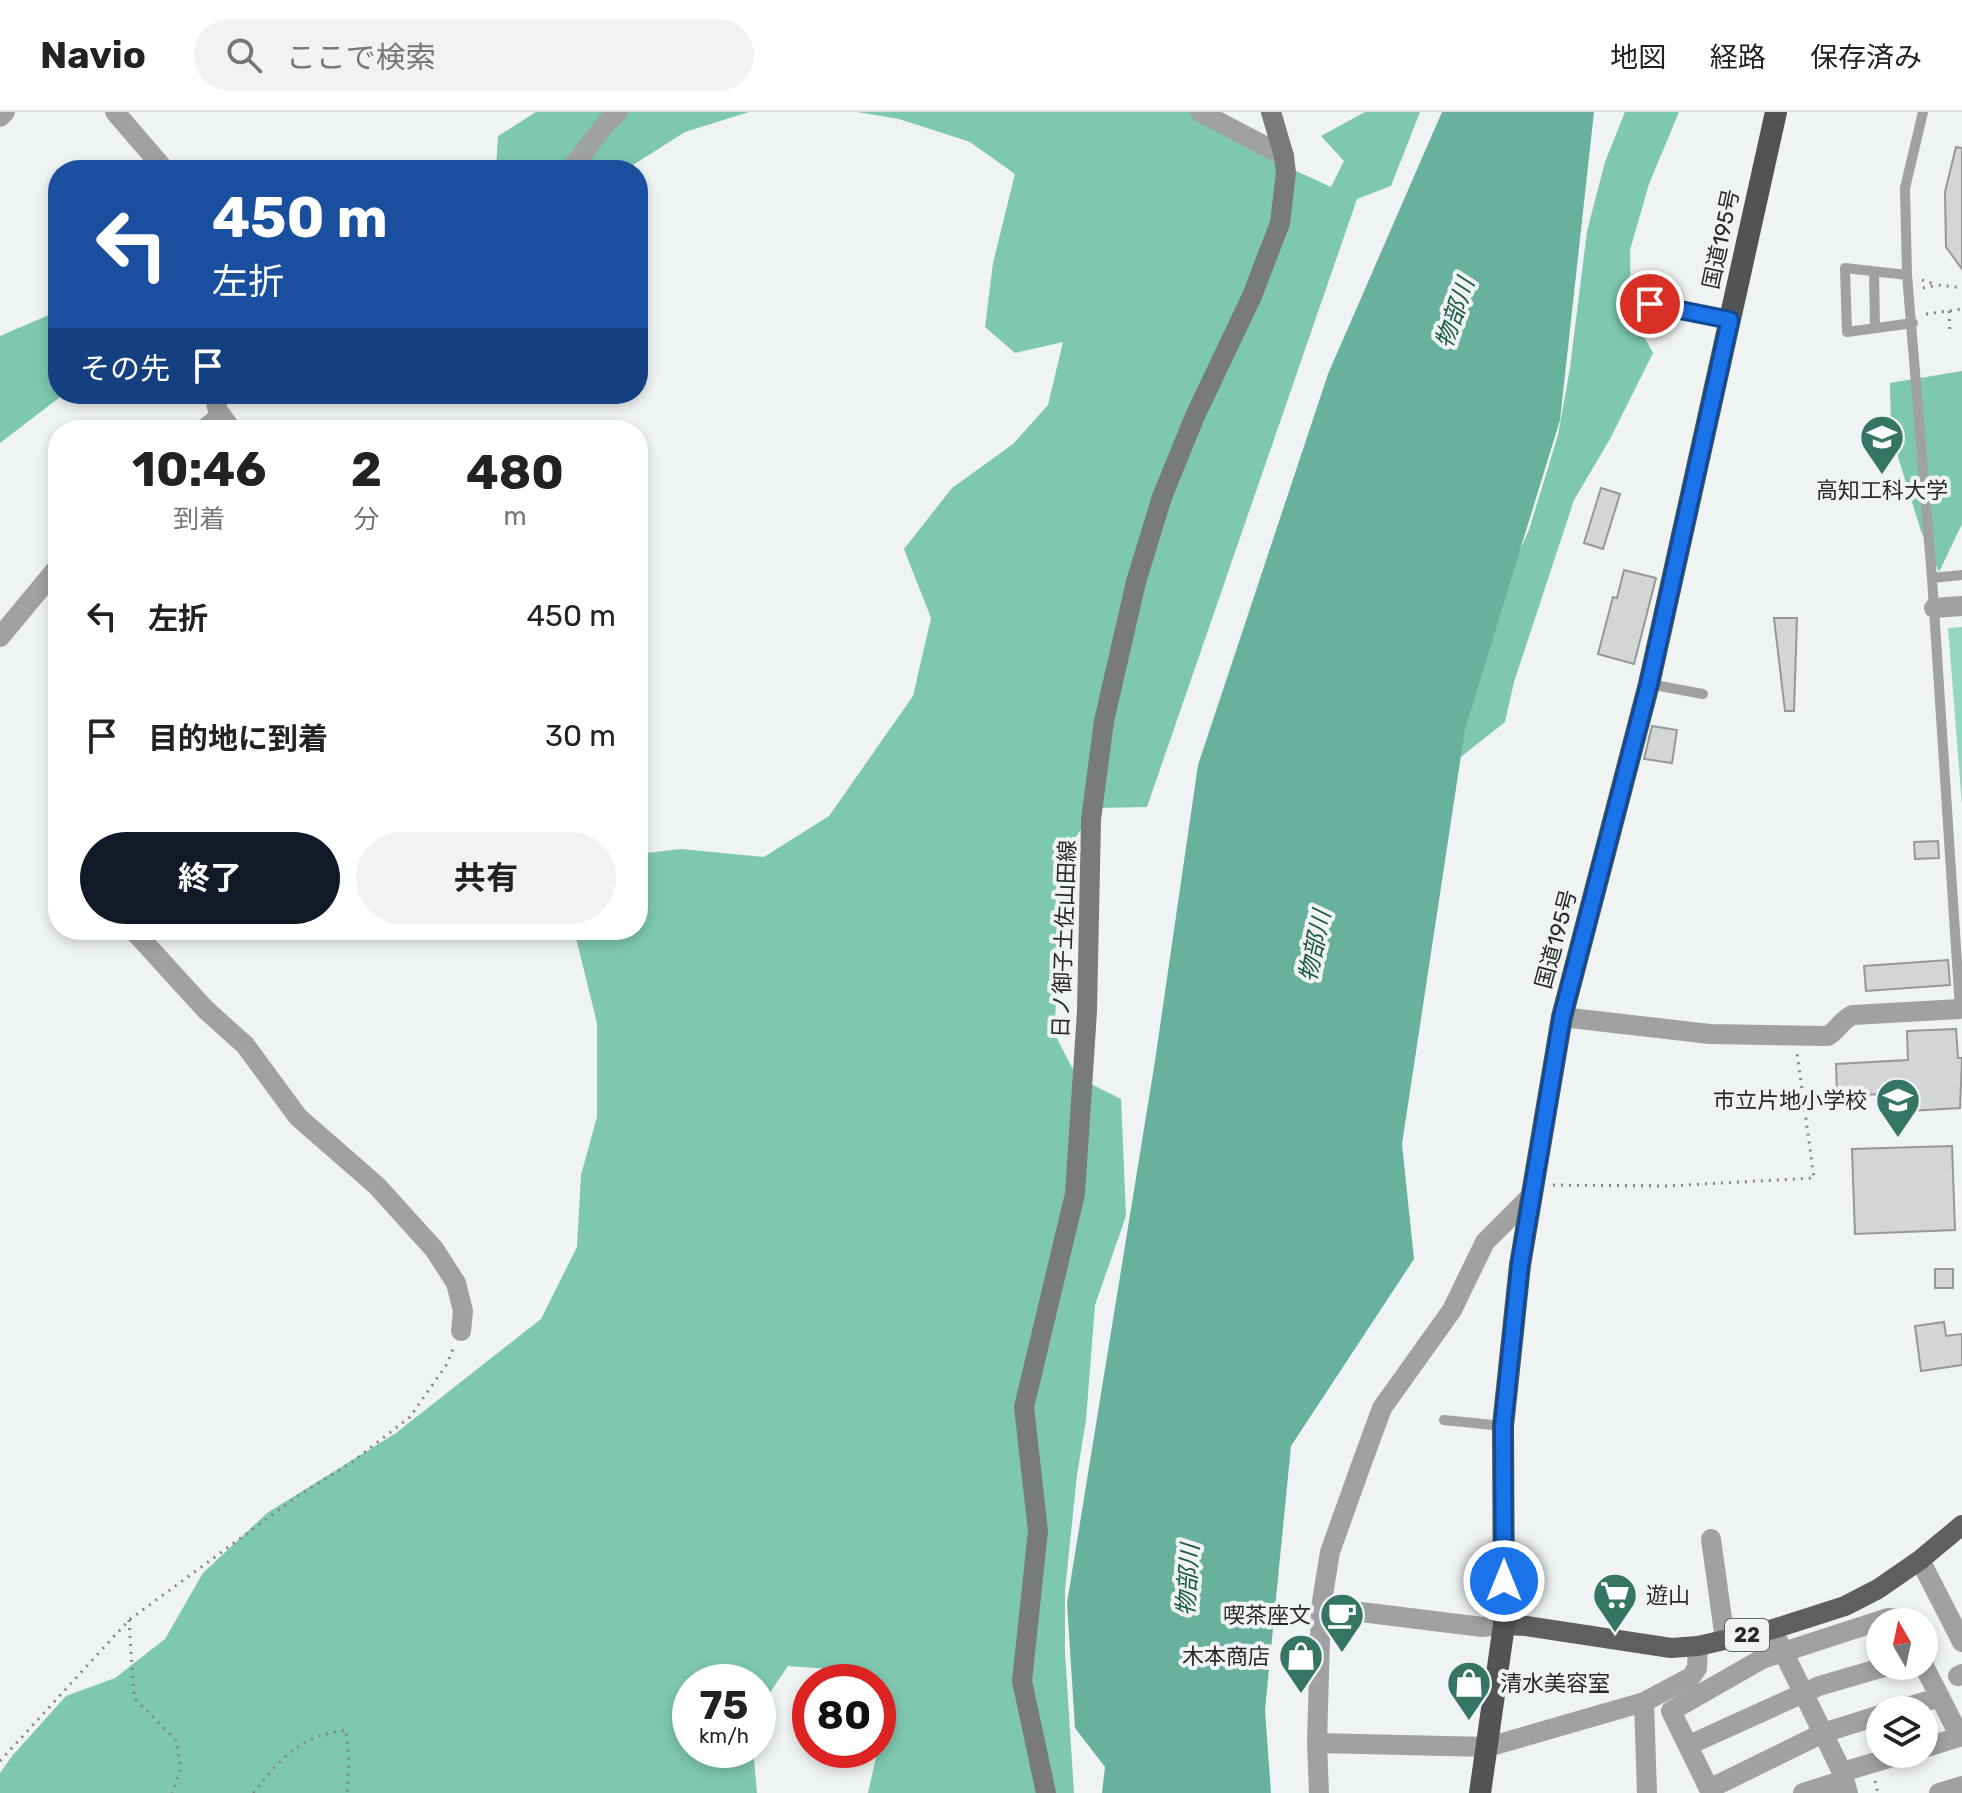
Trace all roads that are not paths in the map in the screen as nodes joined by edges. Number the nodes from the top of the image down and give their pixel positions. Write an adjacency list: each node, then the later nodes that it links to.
1 (5, 112): 8 (street)
2 (115, 112): 10 (street)
3 (618, 112): 11 (street)
4 (1200, 112): 9 (street)
5 (1271, 112): 9 (main road, 日ノ御子土佐山田線)
6 (1776, 112): 15 (highway, 国道195号)
7 (1923, 112): 13 (lane)
8 (0, 117)
9 (1284, 156): 60 (main road, 日ノ御子土佐山田線)
10 (156, 160)
11 (578, 160)
12 (1874, 272): 13 (lane); 17 (lane); 17 (lane)
13 (1907, 275): 16 (lane)
14 (1650, 304): 15 (lane)
15 (1730, 320): 24 (highway, 国道195号)
16 (1913, 323): 17 (lane); 19 (lane)
17 (1875, 328)
18 (1962, 575): 19 (lane)
19 (1932, 578): 22 (lane)
20 (48, 579): 23 (street)
21 (1962, 606): 22 (street)
22 (1934, 608): 27 (lane)
23 (0, 637)
24 (1649, 684): 25 (lane); 28 (highway, 国道195号)
25 (1703, 694)
26 (142, 940): 30 (street)
27 (1960, 1009): 28 (street)
28 (1562, 1017): 29 (highway, 国道195号)
29 (1532, 1191): 32 (highway, 国道195号); 36 (street)
30 (461, 1331)
31 (1444, 1420): 32 (lane)
32 (1503, 1426): 37 (highway, 国道195号)
33 (1962, 1525): 35 (main road, 22)
34 (1711, 1539): 40 (street)
35 (1920, 1560): 39 (main road, 22); 41 (street)
36 (1321, 1607): 37 (street); 52 (street)
37 (1504, 1625): 42 (main road, 22); 55 (highway, 国道195号)
38 (1866, 1625): 43 (street)
39 (1773, 1629): 40 (main road, 22); 43 (street)
40 (1725, 1640): 42 (main road, 22)
41 (1962, 1642)
42 (1698, 1646): 48 (street)
43 (1783, 1651): 46 (street); 54 (street)
44 (1866, 1672): 46 (street)
45 (1931, 1680): 47 (street)
46 (1804, 1694): 50 (street); 54 (street)
47 (1940, 1697): 51 (street)
48 (1644, 1702): 55 (street); 63 (street)
49 (1866, 1719): 50 (street)
50 (1823, 1733): 57 (street); 59 (street)
51 (1961, 1736): 53 (street)
52 (1317, 1743): 55 (street); 61 (street)
53 (1938, 1743)
54 (1689, 1745): 59 (street)
55 (1488, 1747): 62 (highway, 国道195号)
56 (1874, 1768): 57 (street)
57 (1845, 1782): 64 (street)
58 (1962, 1786): 65 (street)
59 (1710, 1791)
60 (1046, 1793)
61 (1319, 1793)
62 (1480, 1793)
63 (1647, 1793)
64 (1803, 1793)
65 (1939, 1793)

